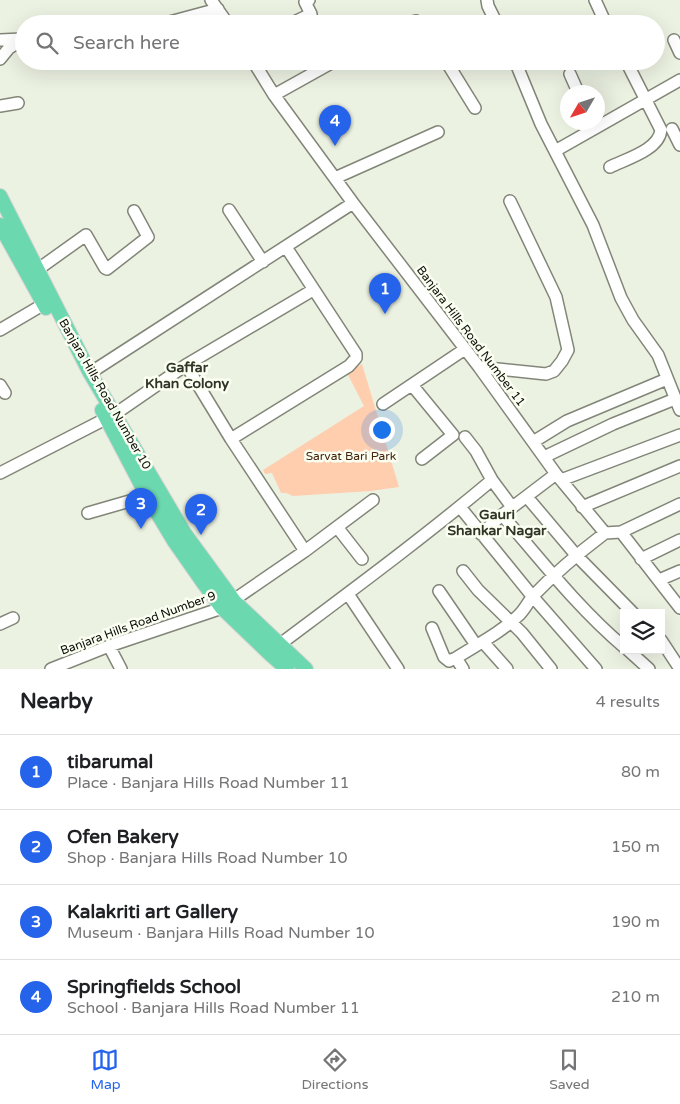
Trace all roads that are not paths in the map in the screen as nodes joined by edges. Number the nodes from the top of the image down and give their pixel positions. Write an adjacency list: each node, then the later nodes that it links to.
1 (309, 0): 6 (street)
2 (487, 0): 7 (street)
3 (595, 0): 8 (street)
4 (214, 5): 5 (street)
5 (187, 15)
6 (309, 15)
7 (492, 15)
8 (602, 15)
9 (15, 39): 10 (street)
10 (0, 40)
11 (674, 40): 13 (street)
12 (15, 44): 14 (street)
13 (680, 53)
14 (0, 59)
15 (259, 70): 23 (street, Banjara Hills Road Number 11)
16 (319, 70): 23 (street)
17 (452, 70): 27 (street)
18 (519, 70): 33 (street)
19 (631, 70): 24 (street)
20 (570, 74): 22 (street)
21 (680, 80): 24 (street)
22 (575, 85)
23 (274, 95): 35 (street, Banjara Hills Road Number 11)
24 (646, 100): 28 (street); 34 (street)
25 (18, 103): 26 (street)
26 (0, 106)
27 (475, 108)
28 (605, 120)
29 (672, 129): 32 (street)
30 (587, 130): 33 (street)
31 (438, 132): 35 (street)
32 (680, 145)
33 (555, 151): 52 (street)
34 (610, 167)
35 (335, 178): 38 (street, Banjara Hills Road Number 11)
36 (0, 196): 44 (main road, Banjara Hills Road Number 10)
37 (510, 201): 50 (street)
38 (353, 203): 42 (street); 48 (street, Banjara Hills Road Number 11)
39 (229, 210): 43 (street)
40 (134, 211): 44 (street)
41 (0, 225): 46 (main road, Banjara Hills Road Number 10)
42 (286, 247): 43 (street); 45 (street)
43 (263, 262): 51 (street)
44 (37, 270): 51 (main road, Banjara Hills Road Number 10)
45 (313, 290): 49 (street); 60 (street)
46 (44, 304): 47 (street); 57 (main road, Banjara Hills Road Number 10)
47 (0, 330)
48 (465, 349): 50 (street, Banjara Hills Road Number 11); 53 (street)
49 (186, 364): 57 (street); 60 (street)
50 (479, 367): 61 (street, Banjara Hills Road Number 11)
51 (90, 373): 57 (main road, Banjara Hills Road Number 10)
52 (667, 379): 54 (street); 61 (street)
53 (412, 385): 55 (street); 63 (street)
54 (675, 399): 56 (street); 62 (street)
55 (382, 404)
56 (680, 410)
57 (111, 416): 65 (street); 68 (main road, Banjara Hills Road Number 10); 93 (main road, Banjara Hills Road Number 10)
58 (680, 435): 66 (street)
59 (465, 437): 67 (street)
60 (230, 439): 82 (street)
61 (533, 442): 62 (street, Banjara Hills Road Number 11)
62 (544, 457): 66 (street, Banjara Hills Road Number 11)
63 (422, 459)
64 (680, 466): 74 (street)
65 (0, 473)
66 (558, 477): 69 (street); 74 (street, Banjara Hills Road Number 11)
67 (492, 480): 72 (street); 73 (street)
68 (148, 496): 75 (street); 93 (main road, Banjara Hills Road Number 10)
69 (527, 497): 73 (street); 83 (street)
70 (373, 500): 77 (street, Banjara Hills Road Number 9)
71 (680, 504): 78 (street)
72 (460, 507): 80 (street); 91 (street)
73 (512, 507): 76 (street)
74 (582, 507): 79 (street, Banjara Hills Road Number 11)
75 (88, 513)
76 (502, 515): 80 (street); 88 (street)
77 (337, 527): 82 (street, Banjara Hills Road Number 9); 84 (street)
78 (620, 532): 79 (street); 85 (street)
79 (605, 533): 83 (street)
80 (481, 534): 92 (street)
81 (680, 540): 85 (street)
82 (305, 551): 93 (street, Banjara Hills Road Number 9)
83 (576, 555): 88 (street); 95 (street)
84 (362, 558)
85 (641, 559): 89 (street)
86 (464, 570): 97 (street)
87 (680, 571): 89 (street)
88 (554, 576): 92 (street); 101 (street)
89 (659, 580): 94 (street)
90 (439, 591): 100 (street)
91 (348, 594): 102 (street); 111 (street)
92 (533, 597): 97 (street); 115 (street)
93 (228, 604): 102 (main road, Banjara Hills Road Number 10); 103 (street, Banjara Hills Road Number 9); 107 (main road, Banjara Hills Road Number 10)
94 (680, 608)
95 (630, 609)
96 (13, 618): 98 (street)
97 (510, 623): 100 (street); 114 (street)
98 (0, 624)
99 (432, 628): 106 (street)
100 (480, 644): 106 (street); 113 (street)
101 (620, 644)
102 (279, 645): 110 (main road, Banjara Hills Road Number 10)
103 (108, 646): 108 (street, Banjara Hills Road Number 9); 109 (street)
104 (665, 646): 117 (street)
105 (632, 654): 116 (street)
106 (456, 658): 112 (street)
107 (280, 667)
108 (53, 669)
109 (121, 669)
110 (306, 669)
111 (398, 669)
112 (463, 669)
113 (507, 669)
114 (551, 669)
115 (596, 669)
116 (649, 669)
117 (680, 669)

